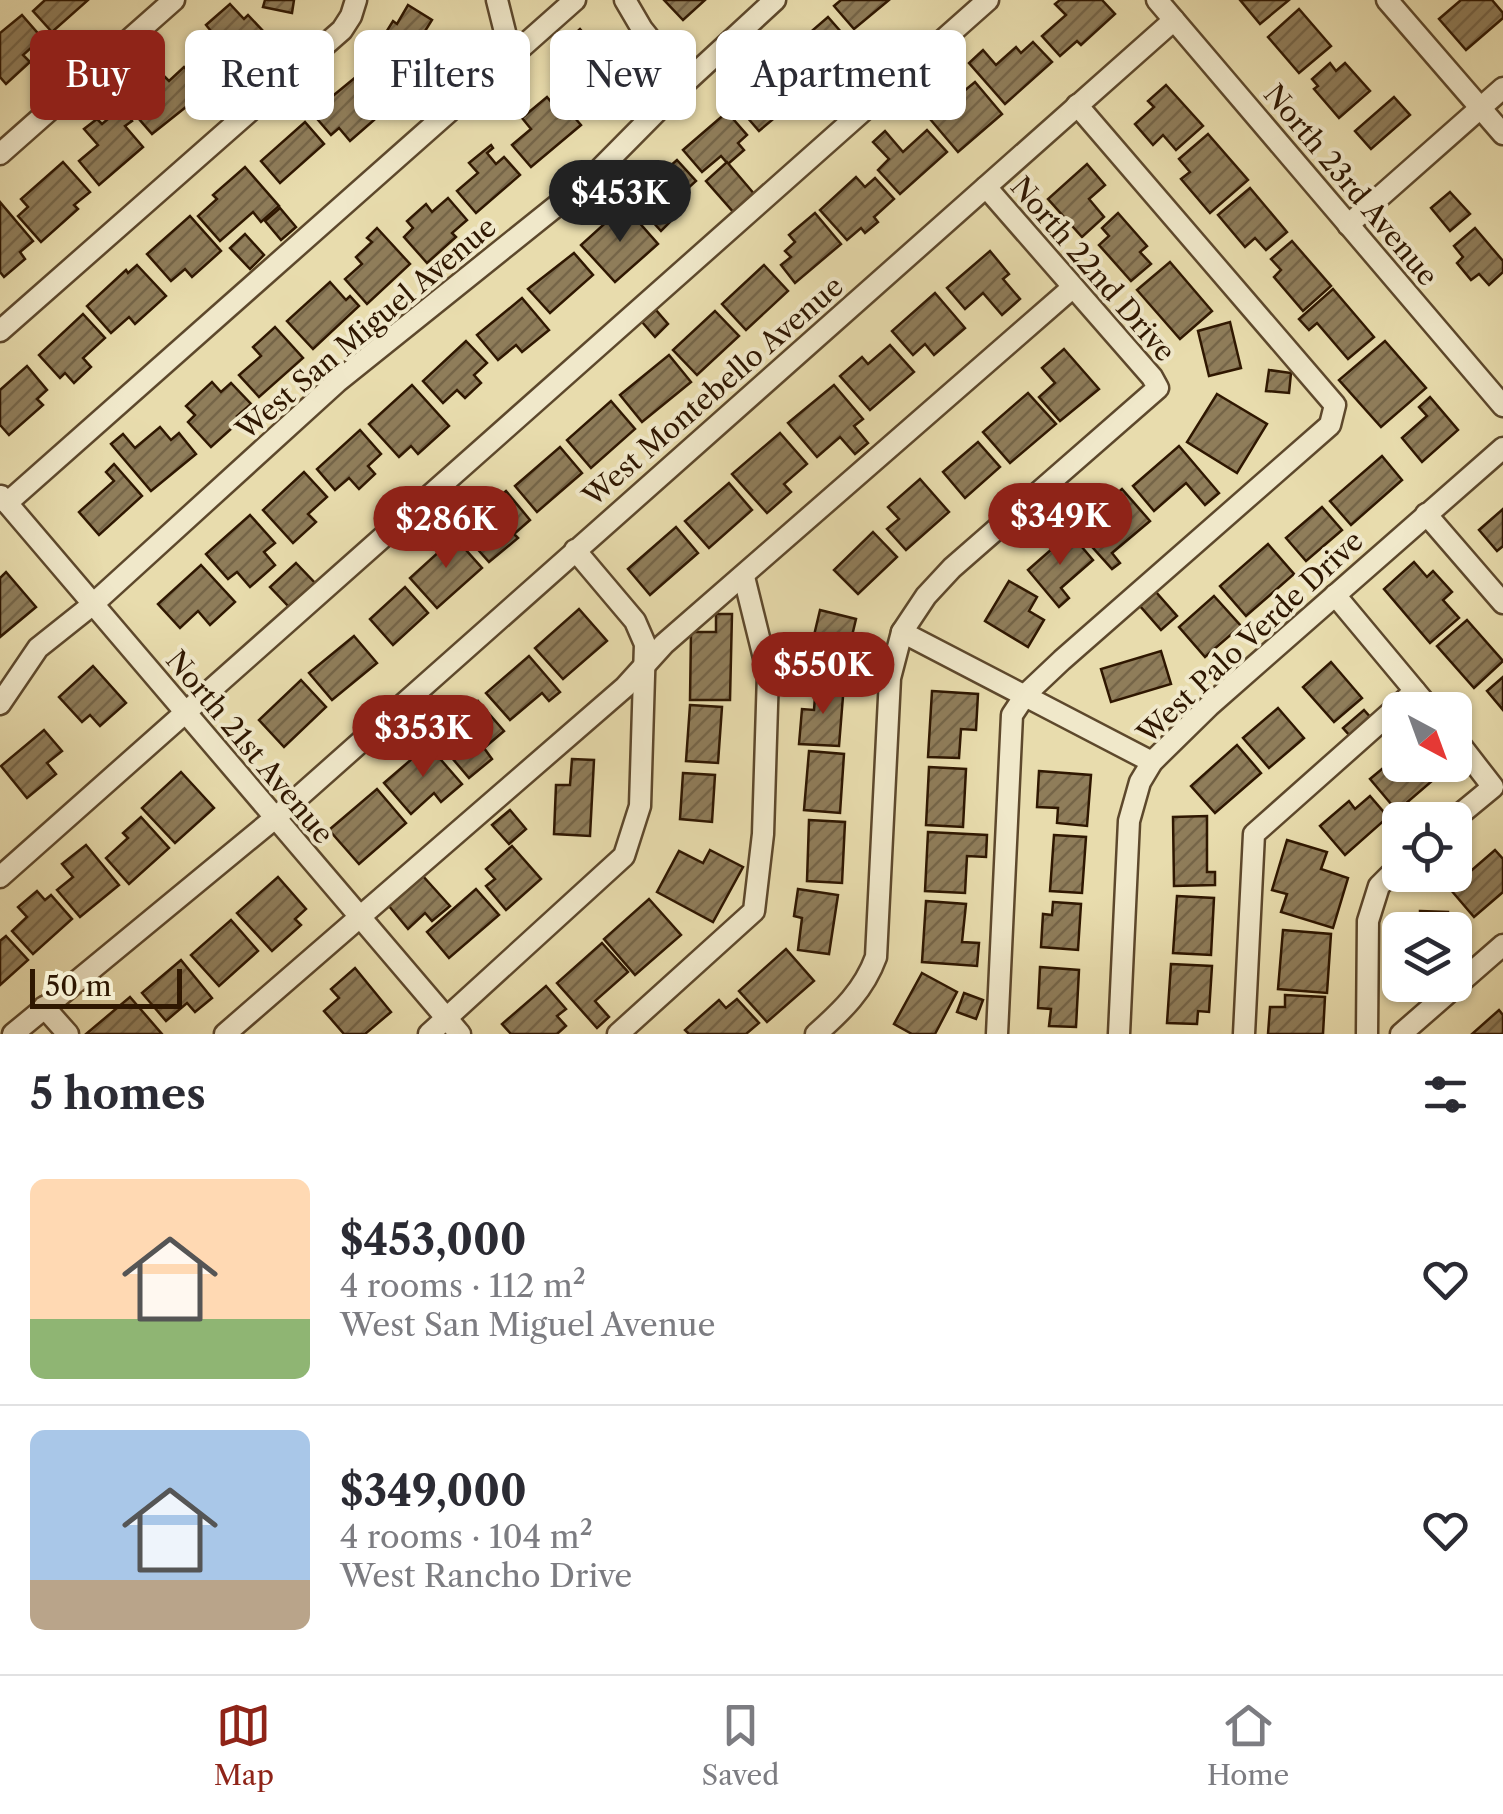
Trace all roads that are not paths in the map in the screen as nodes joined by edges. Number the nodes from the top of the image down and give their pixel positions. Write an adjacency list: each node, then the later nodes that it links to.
1 (174, 0): 21 (street)
2 (356, 0): 25 (street)
3 (496, 0): 11 (street)
4 (574, 0): 13 (street)
5 (624, 0): 12 (street)
6 (774, 0): 14 (street, West San Miguel Avenue)
7 (988, 0): 40 (street)
8 (1157, 0): 10 (street, North 23rd Avenue)
9 (1387, 0): 17 (street)
10 (1174, 20): 16 (street, West Montebello Avenue); 23 (street, North 23rd Avenue)
11 (504, 30)
12 (642, 30)
13 (530, 39)
14 (696, 72)
15 (1503, 88): 17 (street)
16 (1077, 106): 22 (street, West Montebello Avenue); 38 (street)
17 (1481, 108): 20 (street); 23 (street)
18 (437, 120): 28 (street)
19 (647, 120): 34 (street, West San Miguel Avenue)
20 (1503, 134)
21 (0, 154)
22 (986, 187): 24 (street, North 22nd Drive); 30 (street, West Montebello Avenue)
23 (1348, 226): 26 (street, North 23rd Avenue)
24 (1072, 288): 31 (street); 35 (street, North 22nd Drive)
25 (0, 332)
26 (1503, 406)
27 (1503, 448): 29 (street, West Palo Verde Drive)
28 (4, 498): 34 (street, North 21st Avenue)
29 (1426, 514): 32 (street, West Palo Verde Drive); 33 (street)
30 (575, 550): 36 (street); 44 (street, West Montebello Avenue)
31 (744, 578): 36 (street); 55 (street)
32 (1335, 595): 37 (street); 42 (street, West Palo Verde Drive)
33 (1503, 603)
34 (92, 605): 39 (street, West San Miguel Avenue); 40 (street, North 21st Avenue)
35 (902, 632): 38 (street); 56 (street)
36 (644, 666): 47 (street); 50 (street)
37 (1415, 691): 59 (street)
38 (1026, 694): 42 (street); 57 (street)
39 (0, 704)
40 (186, 714): 44 (street, North 21st Avenue); 45 (street)
41 (1472, 759): 43 (street)
42 (1152, 762): 58 (street, West Palo Verde Drive)
43 (1472, 805)
44 (275, 818): 47 (street, North 21st Avenue); 49 (street, West Montebello Avenue)
45 (0, 877)
46 (1382, 883): 60 (street)
47 (358, 917): 50 (street, North 21st Avenue); 53 (street)
48 (1503, 945): 61 (street)
49 (44, 1007): 51 (street, West Montebello Avenue); 52 (street)
50 (453, 1026): 54 (street)
51 (14, 1034)
52 (68, 1034)
53 (225, 1034)
54 (429, 1034)
55 (618, 1034)
56 (816, 1034)
57 (996, 1034)
58 (1119, 1034)
59 (1244, 1034)
60 (1367, 1034)
61 (1401, 1034)

